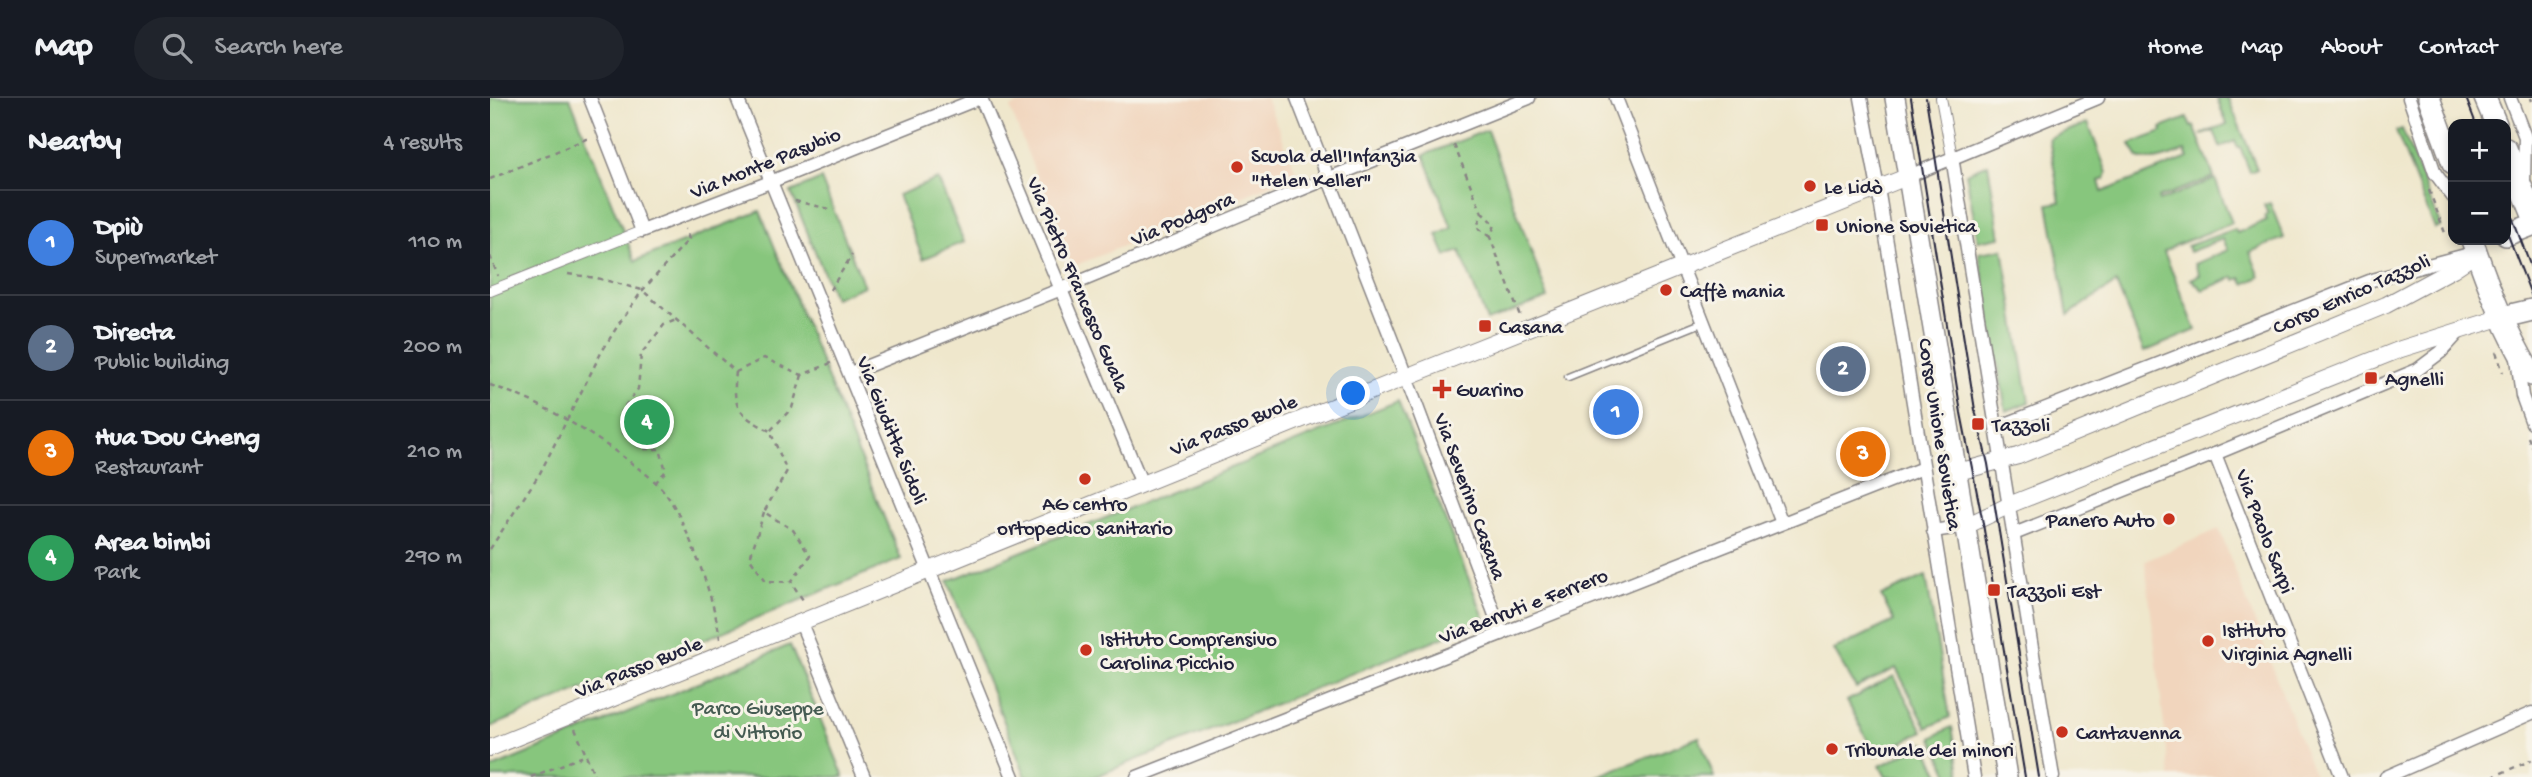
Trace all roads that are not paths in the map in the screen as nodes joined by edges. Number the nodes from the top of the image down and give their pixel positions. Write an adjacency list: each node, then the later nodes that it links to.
1 (590, 98): 26 (street)
2 (737, 98): 21 (street, Via Giuditta Sidoli)
3 (981, 98): 21 (street, Via Monte Pasubio); 30 (street, Via Pietro Francesco Guala)
4 (1297, 98): 20 (street, Via Severino Casana)
5 (1529, 98): 20 (street, Via Podgora)
6 (1616, 98): 29 (street)
7 (1861, 98): 22 (street, Corso Unione Sovietica)
8 (1895, 98): 19 (main road, Corso Unione Sovietica)
9 (1941, 98): 17 (street)
10 (2098, 98): 17 (street)
11 (2409, 98): 23 (street)
12 (2428, 98): 16 (main road)
13 (2485, 98): 15 (main road)
14 (2510, 98): 24 (street)
15 (2494, 119)
16 (2448, 150)
17 (1952, 157): 19 (street); 42 (street)
18 (2511, 162): 24 (main road)
19 (1909, 176): 22 (street, Via Passo Buole); 46 (main road, Corso Unione Sovietica)
20 (1329, 178): 30 (street, Via Podgora); 39 (street, Via Severino Casana)
21 (770, 182): 26 (street, Via Monte Pasubio); 37 (street, Via Giuditta Sidoli)
22 (1878, 187): 29 (street, Via Passo Buole); 45 (street, Corso Unione Sovietica)
23 (2448, 190)
24 (2528, 204)
25 (2532, 225): 27 (main road)
26 (642, 230): 31 (street)
27 (2511, 233)
28 (2474, 246): 33 (main road); 42 (street, Corso Enrico Tazzoli); 44 (street, Corso Enrico Tazzoli)
29 (1682, 266): 34 (street); 39 (street, Via Passo Buole)
30 (1060, 289): 37 (street, Via Podgora); 47 (street, Via Pietro Francesco Guala)
31 (490, 291)
32 (2532, 310): 33 (main road)
33 (2503, 317): 35 (street); 36 (main road)
34 (1704, 323): 40 (lane); 49 (street)
35 (2460, 331): 43 (street); 48 (street)
36 (2515, 348): 38 (main road); 41 (street)
37 (850, 373): 53 (street, Via Giuditta Sidoli)
38 (2532, 375)
39 (1406, 377): 47 (street, Via Passo Buole); 55 (street, Via Severino Casana)
40 (1568, 377)
41 (2532, 423)
42 (1998, 428): 44 (street)
43 (2215, 454): 52 (street); 64 (street, Via Paolo Sarpi)
44 (2003, 460): 46 (street, Corso Enrico Tazzoli); 48 (street)
45 (1923, 468): 49 (street, Via Berruti e Ferrero); 51 (street, Corso Unione Sovietica)
46 (1958, 472): 50 (main road, Corso Unione Sovietica)
47 (1142, 484): 53 (street, Via Passo Buole)
48 (2010, 505): 50 (street); 52 (street)
49 (1783, 523): 55 (street, Via Berruti e Ferrero)
50 (1966, 526): 51 (street); 62 (main road, Corso Unione Sovietica)
51 (1933, 531): 61 (street, Corso Unione Sovietica)
52 (2014, 534): 63 (street)
53 (929, 571): 54 (street, Via Passo Buole); 59 (street, Via Giuditta Sidoli)
54 (801, 623): 57 (street, Via Passo Buole); 58 (street)
55 (1502, 634): 60 (street, Via Berruti e Ferrero)
56 (2532, 713): 65 (street)
57 (490, 748)
58 (864, 777)
59 (1013, 777)
60 (1137, 777)
61 (1974, 777)
62 (2007, 777)
63 (2053, 777)
64 (2342, 777)
65 (2386, 777)

